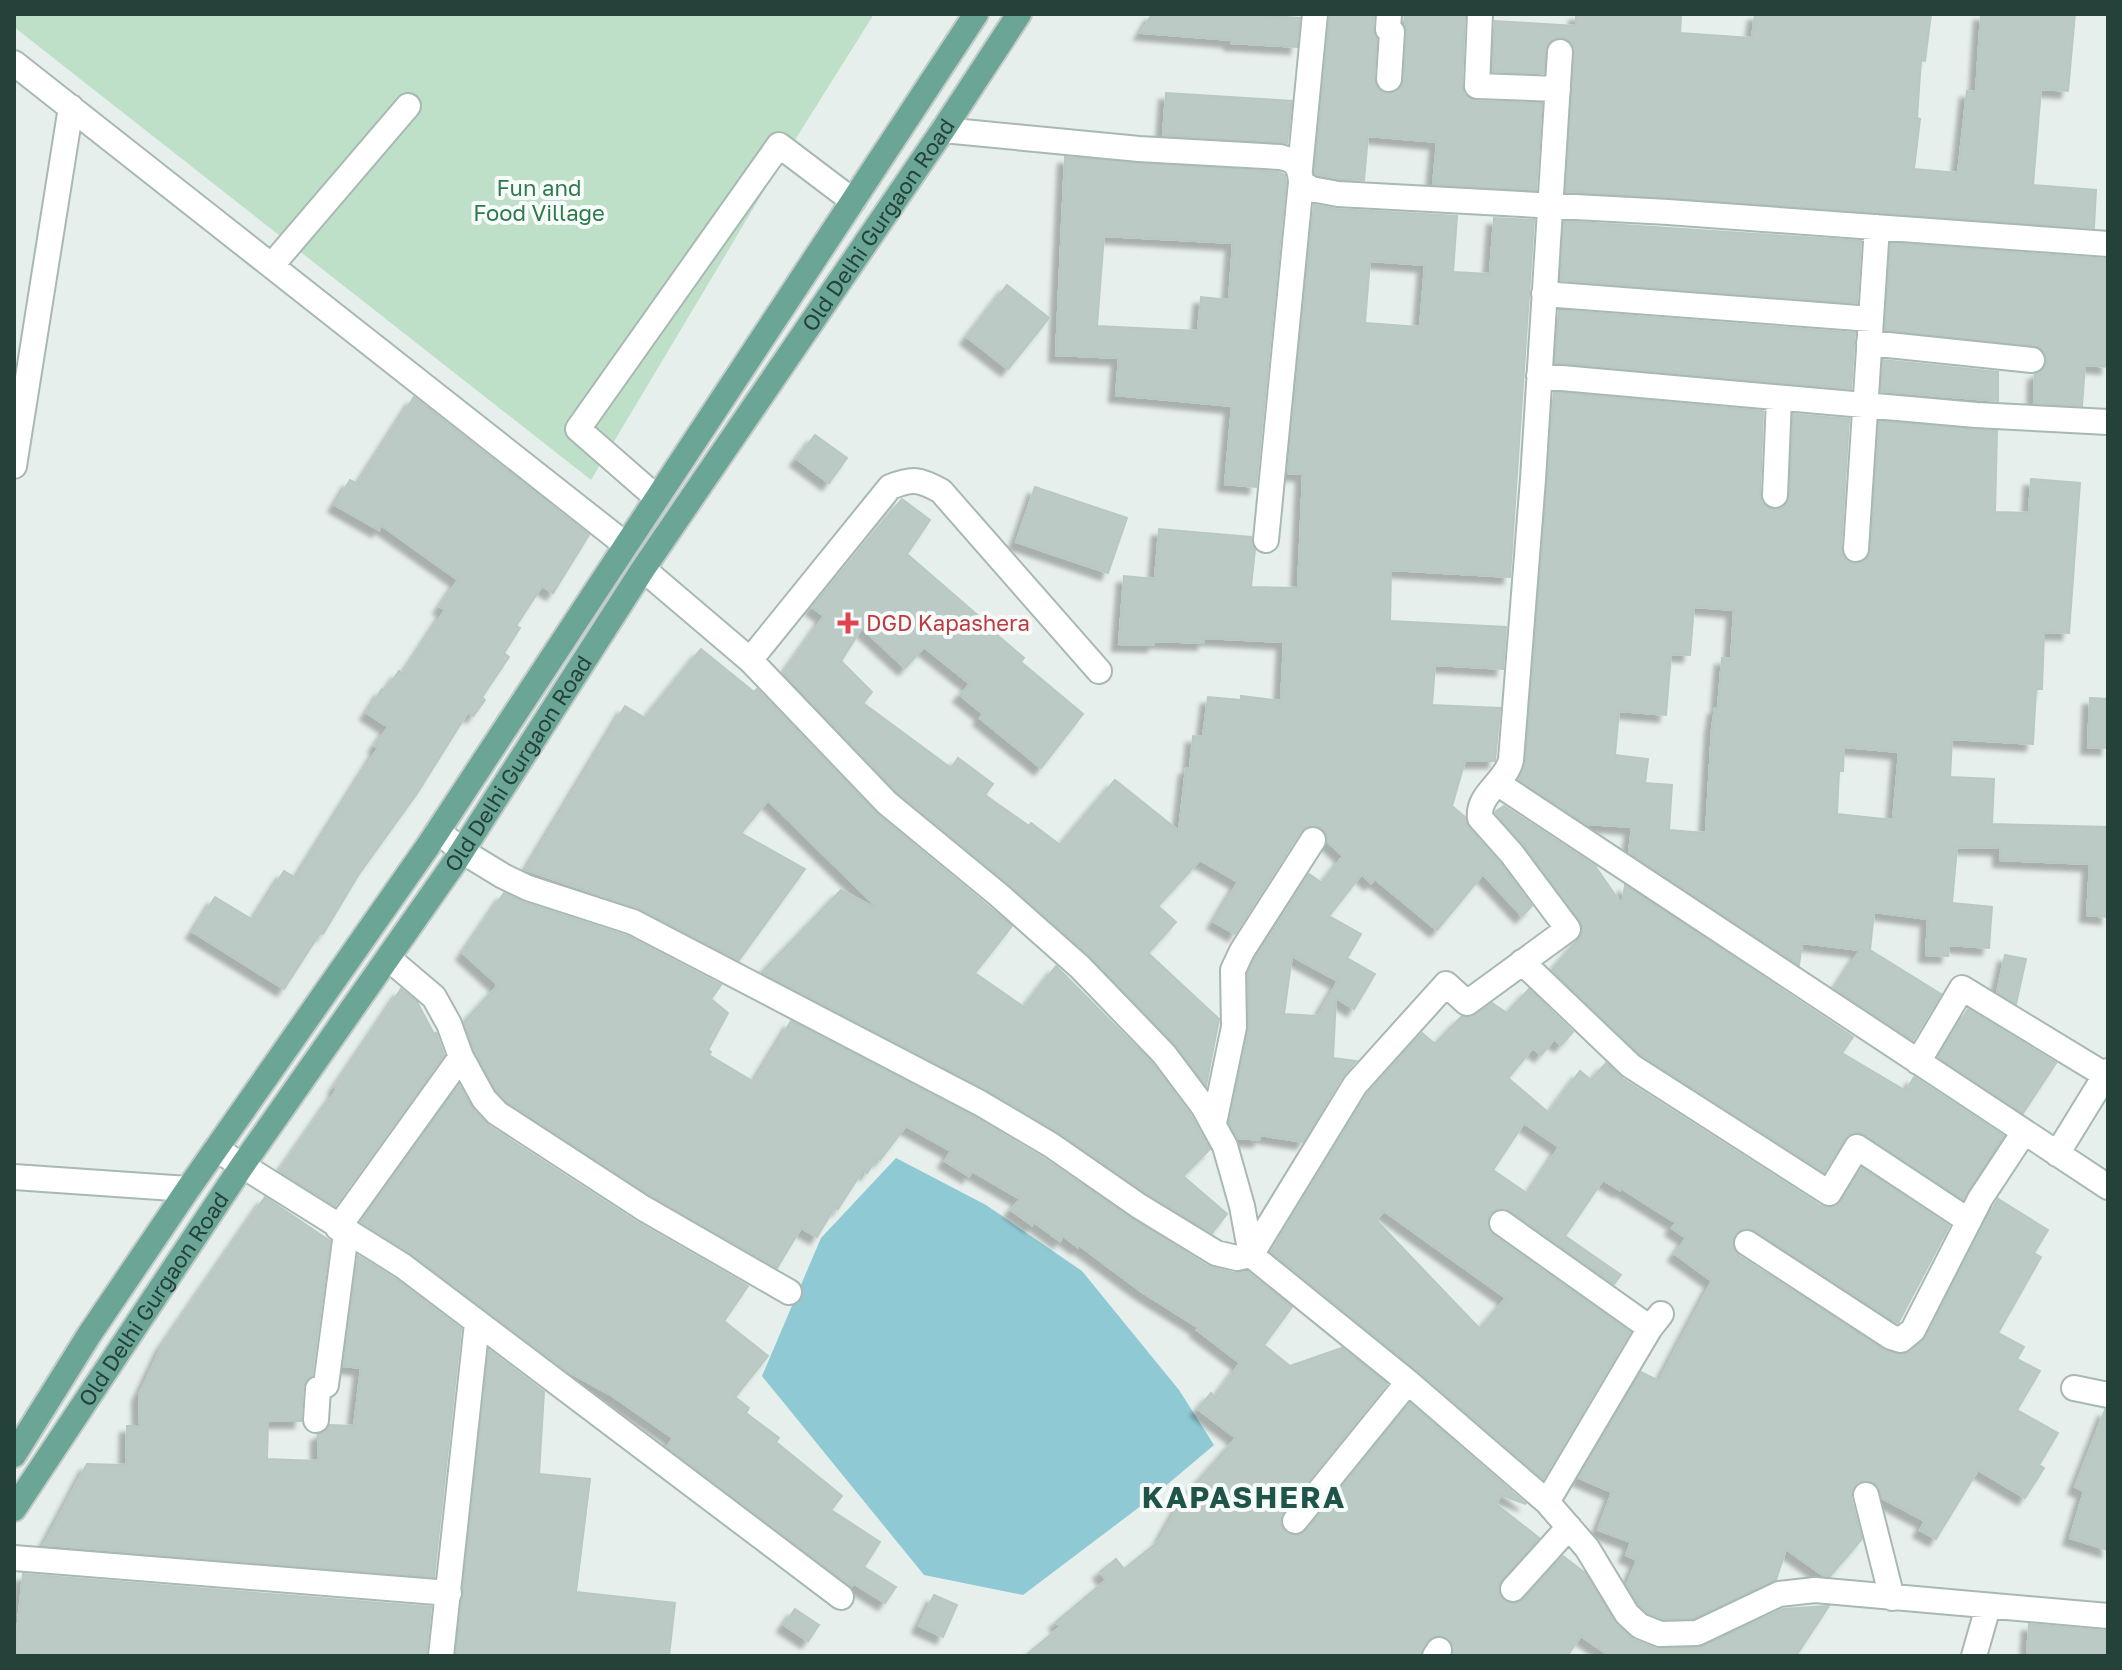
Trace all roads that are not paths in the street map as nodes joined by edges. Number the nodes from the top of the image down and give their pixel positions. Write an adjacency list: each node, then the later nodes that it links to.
1 (976, 14): 14 (main road, Old Delhi Gurgaon Road)
2 (1019, 14): 12 (main road, Old Delhi Gurgaon Road)
3 (1315, 14): 13 (street)
4 (1389, 14): 8 (street)
5 (1480, 14): 9 (street)
6 (1560, 52): 9 (street)
7 (14, 63): 11 (street)
8 (1389, 79)
9 (1558, 89): 15 (street)
10 (408, 106): 18 (street)
11 (71, 107): 18 (street); 26 (street)
12 (943, 130): 13 (street); 32 (main road, Old Delhi Gurgaon Road)
13 (1301, 176): 15 (street); 29 (street)
14 (853, 201): 28 (main road, Old Delhi Gurgaon Road); 28 (street)
15 (1551, 207): 16 (street); 19 (street)
16 (1877, 227): 17 (street); 20 (street)
17 (2108, 244)
18 (272, 265): 30 (street)
19 (1544, 294): 20 (street); 22 (street)
20 (1870, 331): 21 (street); 24 (street)
21 (2032, 360)
22 (1539, 376): 23 (street); 35 (street)
23 (1779, 399): 24 (street); 27 (street)
24 (1865, 406): 25 (street); 31 (street)
25 (2108, 422)
26 (14, 466)
27 (1775, 495)
28 (657, 498): 30 (main road, Old Delhi Gurgaon Road)
29 (1266, 540)
30 (626, 545): 36 (main road, Old Delhi Gurgaon Road)
31 (1856, 549)
32 (643, 569): 33 (street); 38 (main road, Old Delhi Gurgaon Road)
33 (750, 660): 34 (street); 44 (street)
34 (1099, 671)
35 (1497, 783): 40 (street); 42 (street)
36 (438, 831): 38 (street); 46 (main road, Old Delhi Gurgaon Road)
37 (1313, 840): 44 (street)
38 (462, 851): 39 (main road, Old Delhi Gurgaon Road); 56 (street)
39 (388, 958): 41 (street); 48 (main road, Old Delhi Gurgaon Road)
40 (1522, 962): 52 (street); 56 (street)
41 (461, 1057): 54 (street); 57 (street)
42 (1918, 1062): 43 (street); 45 (street)
43 (2107, 1073): 47 (street)
44 (1214, 1123): 56 (street)
45 (2024, 1132): 47 (street); 52 (street)
46 (216, 1149): 48 (street); 51 (main road, Old Delhi Gurgaon Road)
47 (2057, 1154): 50 (street)
48 (242, 1166): 54 (street); 66 (main road, Old Delhi Gurgaon Road)
49 (14, 1177): 51 (street)
50 (2108, 1187)
51 (188, 1189): 63 (main road, Old Delhi Gurgaon Road)
52 (1969, 1221): 55 (street)
53 (1502, 1223): 65 (street)
54 (342, 1230): 58 (street); 62 (street)
55 (1747, 1243)
56 (1251, 1255): 59 (street)
57 (789, 1292)
58 (477, 1323): 71 (street); 72 (street)
59 (1408, 1382): 65 (street); 67 (street)
60 (2074, 1388): 61 (street)
61 (2108, 1395)
62 (316, 1420)
63 (14, 1455)
64 (1866, 1495): 73 (street)
65 (1547, 1502): 68 (street)
66 (14, 1509)
67 (1295, 1521)
68 (1569, 1527): 70 (street); 73 (street)
69 (14, 1558): 71 (street)
70 (1513, 1589)
71 (449, 1593): 76 (street)
72 (841, 1597)
73 (1892, 1598): 74 (street)
74 (1988, 1607): 75 (street); 77 (street)
75 (2108, 1616)
76 (441, 1656)
77 (1974, 1656)

